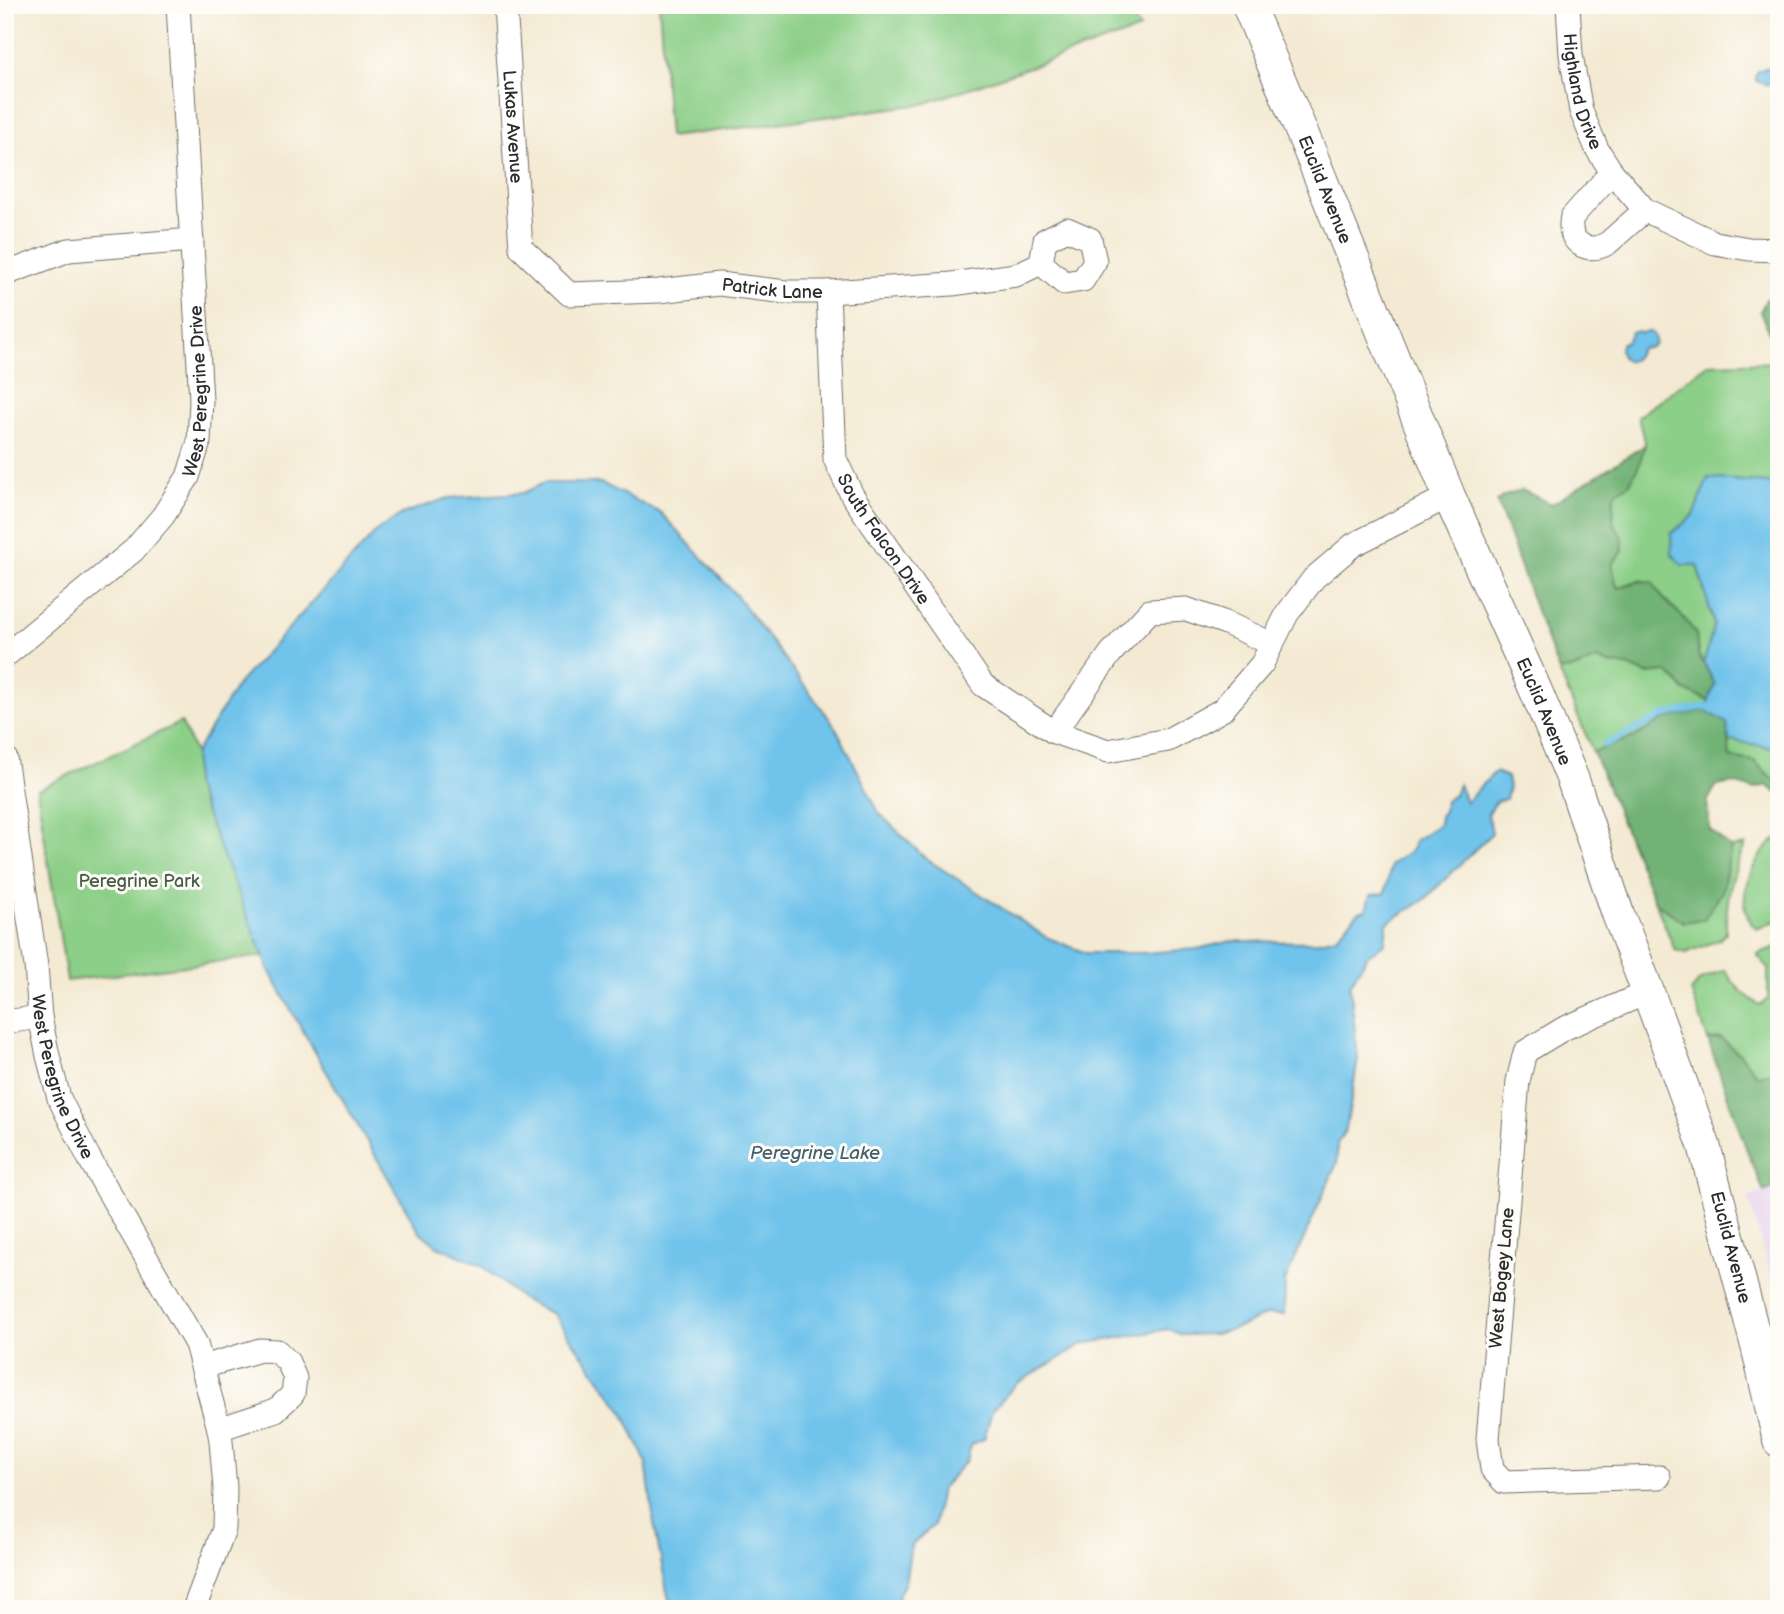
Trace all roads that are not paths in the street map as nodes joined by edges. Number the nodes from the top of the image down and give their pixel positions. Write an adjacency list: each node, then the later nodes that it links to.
1 (178, 5): 7 (street, West Peregrine Drive)
2 (505, 5): 8 (street, Lukas Avenue)
3 (1248, 5): 13 (main road, Euclid Avenue)
4 (1568, 5): 5 (street, Highland Drive)
5 (1612, 172): 6 (street, Highland Drive); 6 (street)
6 (1645, 210): 9 (street)
7 (192, 240): 11 (street); 15 (street, West Peregrine Drive)
8 (521, 248): 12 (street, Patrick Lane)
9 (1779, 250)
10 (1041, 263): 12 (street, Patrick Lane)
11 (5, 274)
12 (828, 292): 16 (street, South Falcon Drive)
13 (1449, 496): 14 (street, South Falcon Drive); 18 (main road, Euclid Avenue)
14 (1272, 644): 16 (street, South Falcon Drive); 16 (street)
15 (5, 656)
16 (1054, 732)
17 (5, 757): 19 (street, West Peregrine Drive)
18 (1648, 992): 23 (main road, Euclid Avenue); 24 (street, West Bogey Lane)
19 (40, 1017): 20 (street); 21 (street, West Peregrine Drive)
20 (5, 1022)
21 (203, 1367): 22 (street, West Peregrine Drive); 22 (street)
22 (219, 1429): 25 (street, West Peregrine Drive)
23 (1779, 1441)
24 (1659, 1477)
25 (194, 1609)

